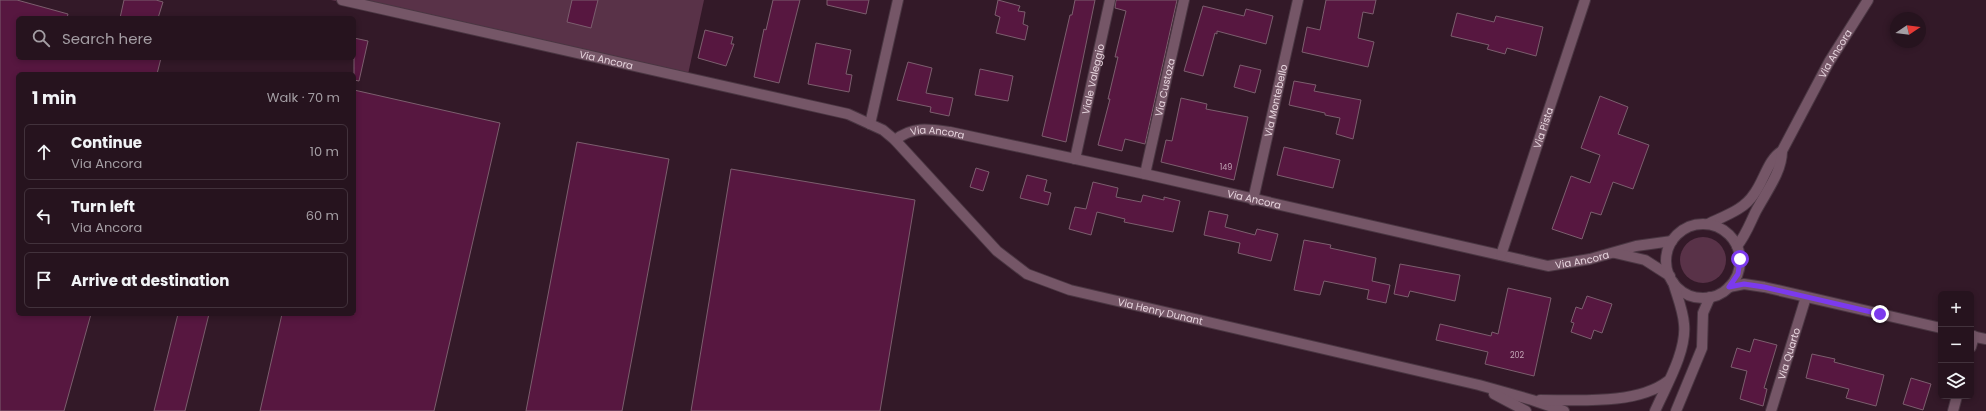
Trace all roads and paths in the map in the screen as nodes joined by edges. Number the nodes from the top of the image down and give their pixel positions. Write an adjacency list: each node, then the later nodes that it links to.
1 (342, 0): 8 (main road, Via Ancora)
2 (898, 0): 8 (main road)
3 (1110, 0): 11 (main road, Viale Valeggio)
4 (1184, 0): 12 (main road, Via Custoza)
5 (1298, 0): 13 (main road, Via Montebello)
6 (1585, 0): 18 (main road, Via Pista)
7 (1868, 0): 10 (main road, Via Ancora)
8 (870, 124): 9 (main road, Via Ancora)
9 (895, 140): 11 (main road, Via Ancora); 27 (main road, Via Henry Dunant)
10 (1782, 151): 14 (main road, Via Ancora); 16 (main road, Via Ancora)
11 (1075, 159): 12 (main road, Via Ancora)
12 (1146, 174): 13 (main road, Via Ancora)
13 (1253, 200): 18 (main road, Via Ancora)
14 (1708, 224): 15 (main road, Via Ancora); 16 (main road)
15 (1672, 241): 17 (main road, Via Ancora); 19 (main road)
16 (1737, 246): 20 (main road)
17 (1615, 253): 18 (main road, Via Ancora); 19 (main road, Via Ancora)
18 (1501, 255)
19 (1671, 278): 21 (main road, Via Ancora); 26 (main road)
20 (1729, 287): 21 (main road); 22 (main road)
21 (1710, 297): 33 (main road)
22 (1806, 297): 23 (main road); 34 (main road, Via Quarto)
23 (1938, 327)
24 (1974, 336): 25 (main road)
25 (1986, 339)
26 (1668, 381): 29 (main road); 32 (main road)
27 (1478, 385): 29 (main road); 30 (main road)
28 (1956, 399): 35 (main road)
29 (1532, 400): 31 (main road)
30 (1526, 411)
31 (1564, 411)
32 (1655, 411)
33 (1676, 411)
34 (1771, 411)
35 (1953, 411)

